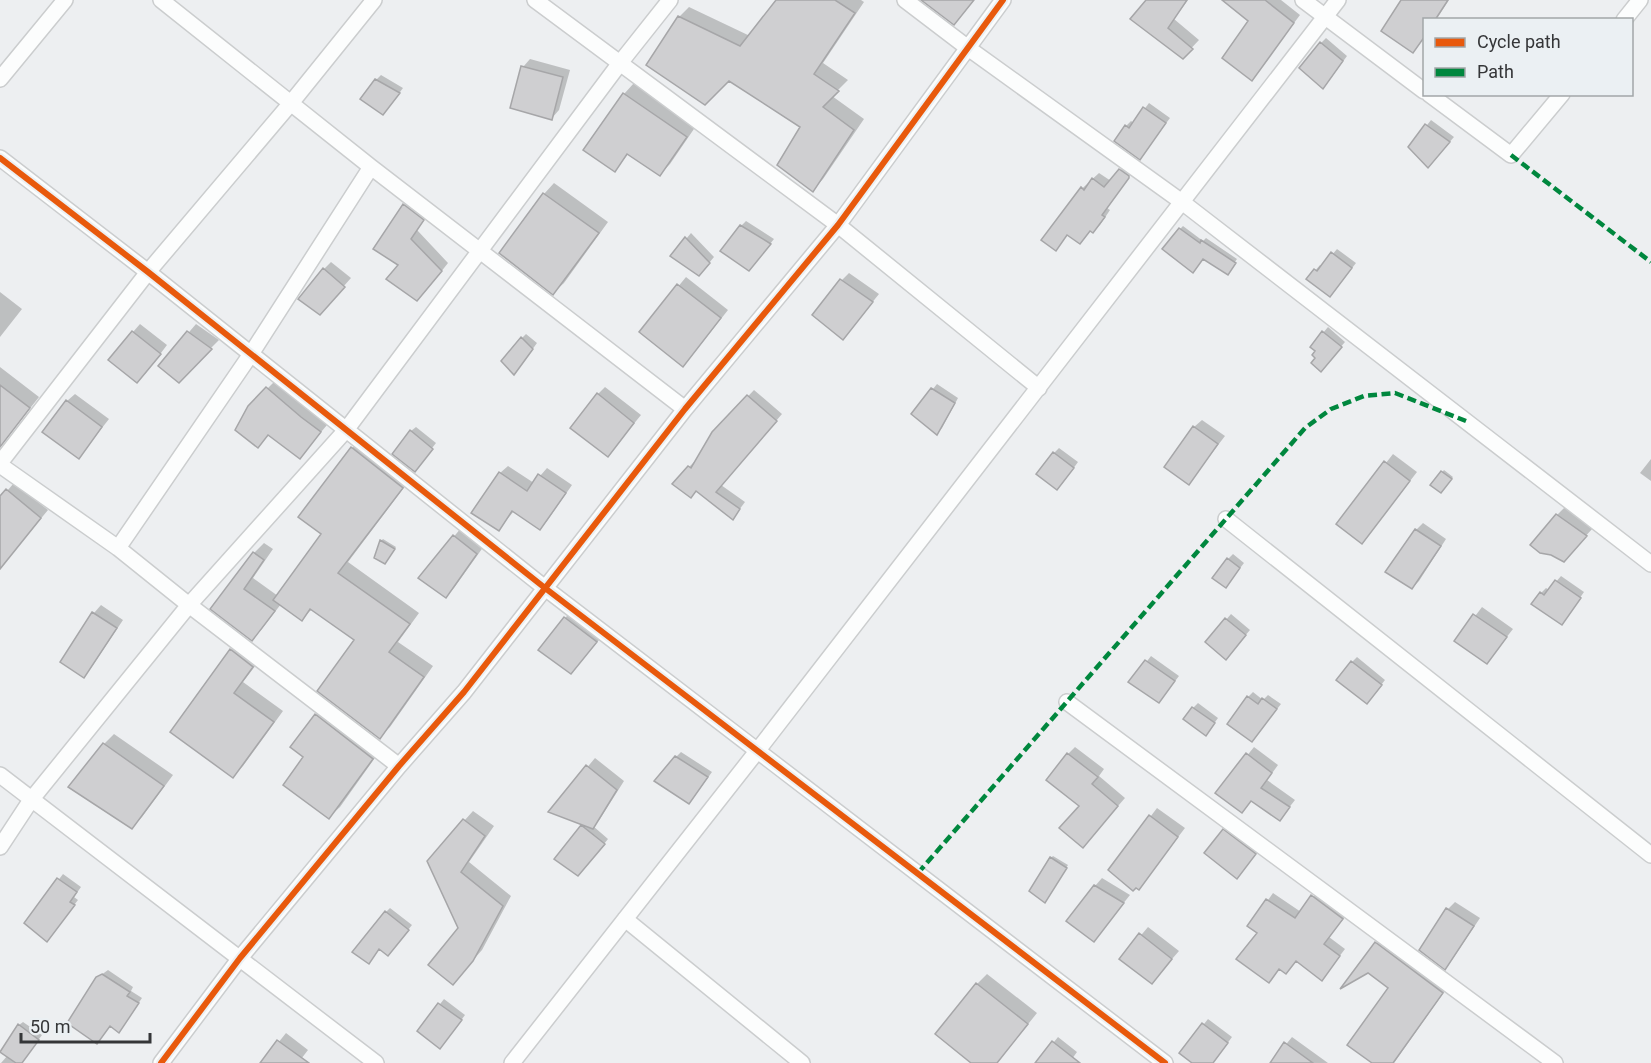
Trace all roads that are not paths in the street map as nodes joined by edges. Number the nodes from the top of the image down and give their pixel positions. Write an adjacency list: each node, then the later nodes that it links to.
1 (65, 0): 15 (street)
2 (161, 0): 19 (street)
3 (374, 0): 19 (street)
4 (535, 0): 14 (street)
5 (670, 0): 14 (street)
6 (905, 0): 13 (street)
7 (1003, 0): 13 (street)
8 (1303, 0): 11 (street)
9 (1338, 0): 11 (street)
10 (1640, 0): 12 (street)
11 (1325, 17): 16 (street); 22 (street)
12 (1625, 18)
13 (968, 48): 22 (street); 23 (street)
14 (620, 63): 23 (street); 24 (street)
15 (0, 79)
16 (1423, 90)
17 (1432, 96): 18 (street)
18 (1560, 96)
19 (291, 103): 21 (street); 25 (street)
20 (0, 158): 25 (street)
21 (371, 167): 24 (street); 26 (street)
22 (1182, 202): 27 (street); 33 (street)
23 (838, 225): 27 (street); 28 (street)
24 (481, 251): 28 (street); 29 (street)
25 (148, 272): 26 (street); 30 (street)
26 (251, 354): 29 (street); 32 (street)
27 (1039, 388): 37 (street)
28 (685, 409): 34 (street)
29 (346, 430): 34 (street); 35 (street)
30 (0, 464): 32 (street)
31 (1226, 519): 42 (street)
32 (118, 548): 35 (street)
33 (1651, 564)
34 (545, 588): 37 (street); 38 (street)
35 (189, 605): 38 (street); 40 (street)
36 (1067, 702): 50 (street)
37 (758, 750): 43 (street); 49 (street)
38 (399, 766): 44 (street)
39 (0, 776): 40 (street)
40 (31, 800): 41 (street); 44 (street)
41 (0, 846)
42 (1651, 855)
43 (626, 919): 47 (street); 48 (street)
44 (240, 958): 45 (street); 46 (street)
45 (161, 1063)
46 (376, 1063)
47 (512, 1063)
48 (802, 1063)
49 (1165, 1063)
50 (1555, 1063)

